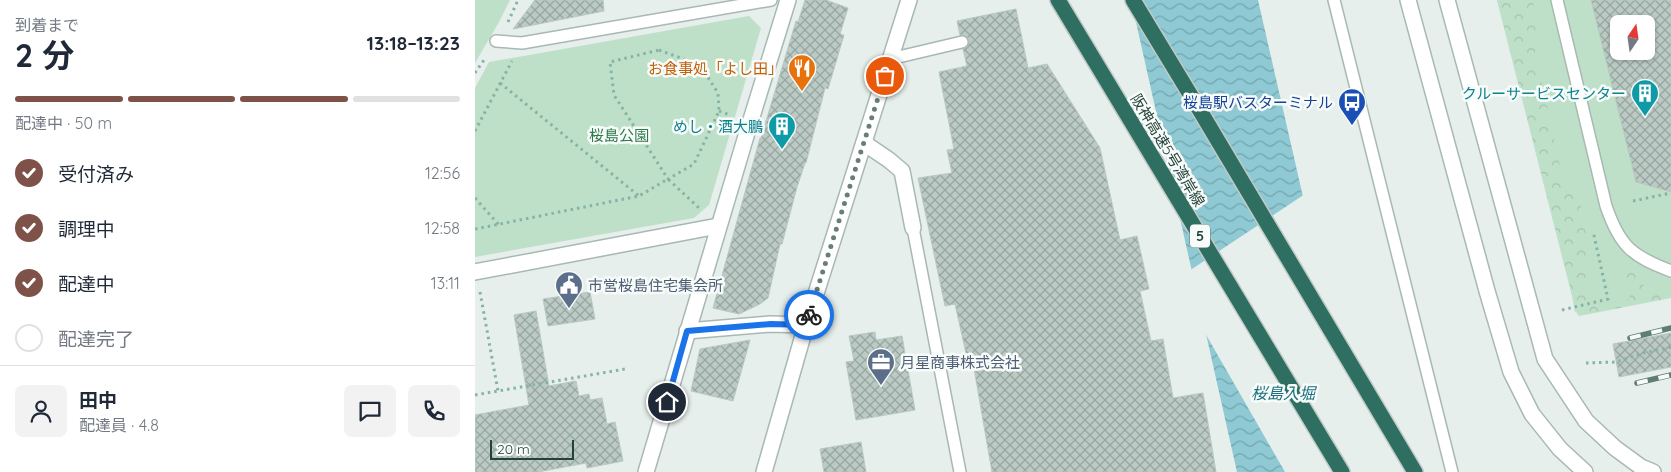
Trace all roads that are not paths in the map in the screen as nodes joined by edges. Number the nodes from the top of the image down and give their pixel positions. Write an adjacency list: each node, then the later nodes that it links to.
1 (771, 0): 10 (lane)
2 (788, 0): 14 (street)
3 (909, 0): 12 (street)
4 (1058, 0): 23 (highway, 阪神高速5号湾岸線 / 5)
5 (1133, 0): 24 (highway)
6 (1335, 0): 25 (lane)
7 (1409, 0): 26 (street)
8 (1447, 0): 27 (street)
9 (1557, 0): 16 (lane)
10 (496, 41)
11 (962, 42): 12 (lane)
12 (890, 59): 13 (street)
13 (864, 143): 15 (street); 18 (street)
14 (718, 226): 17 (street); 19 (street)
15 (913, 228): 22 (lane)
16 (1671, 271)
17 (476, 272)
18 (806, 325): 19 (street); 21 (street)
19 (687, 331): 20 (street)
20 (646, 472)
21 (764, 472)
22 (960, 472)
23 (1342, 472)
24 (1415, 472)
25 (1453, 472)
26 (1585, 472)
27 (1653, 472)

